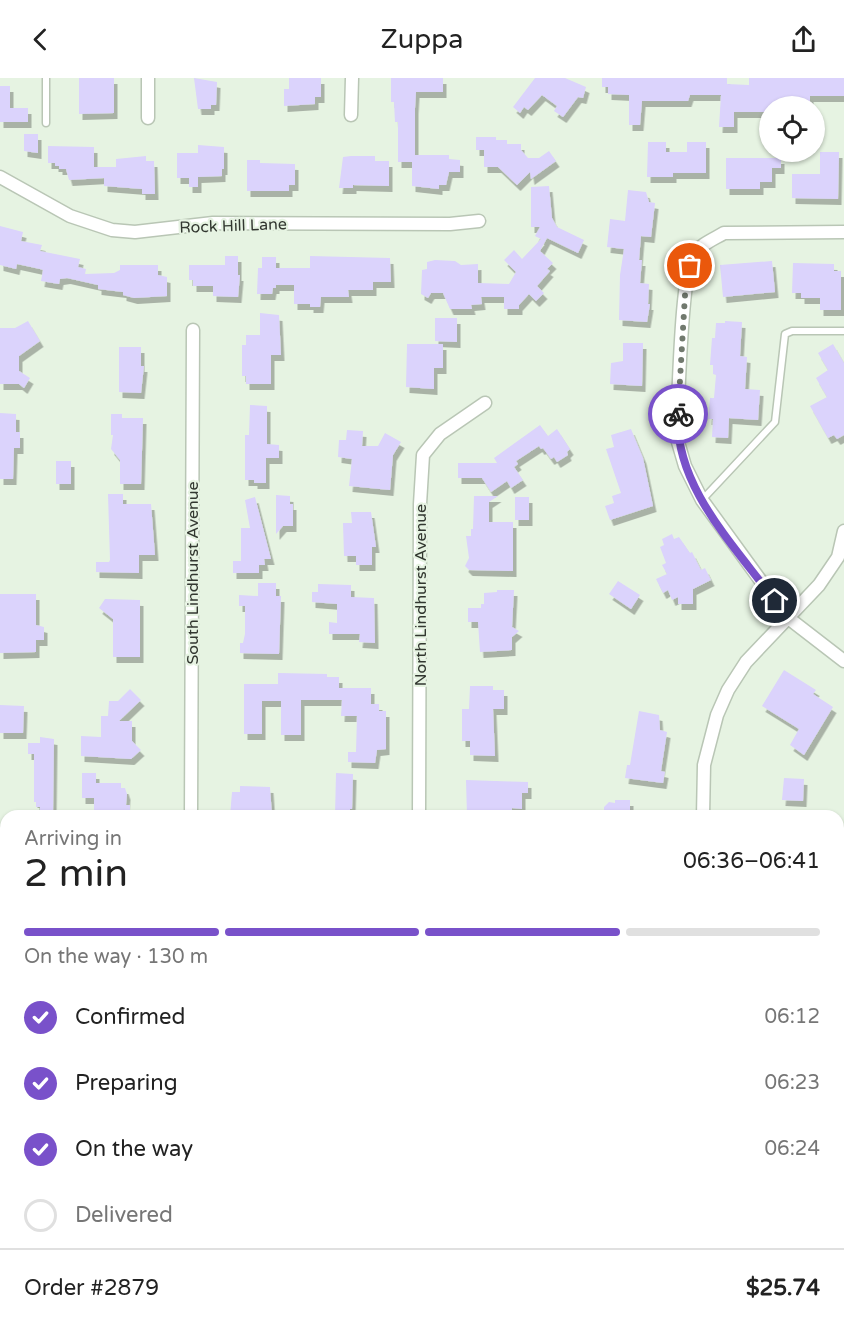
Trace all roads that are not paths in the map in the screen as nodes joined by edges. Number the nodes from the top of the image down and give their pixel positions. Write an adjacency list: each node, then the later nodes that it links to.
1 (46, 78): 6 (lane)
2 (148, 78): 5 (street)
3 (352, 78): 4 (street)
4 (351, 115)
5 (148, 118)
6 (45, 123)
7 (0, 177): 8 (street, Rock Hill Lane)
8 (479, 220)
9 (844, 232): 13 (street)
10 (193, 330): 17 (street, South Lindhurst Avenue)
11 (844, 331): 13 (lane)
12 (485, 403): 18 (street, North Lindhurst Avenue)
13 (702, 500): 15 (street)
14 (844, 531): 15 (street)
15 (787, 617): 16 (street); 19 (street)
16 (844, 661)
17 (191, 810)
18 (419, 810)
19 (703, 810)

